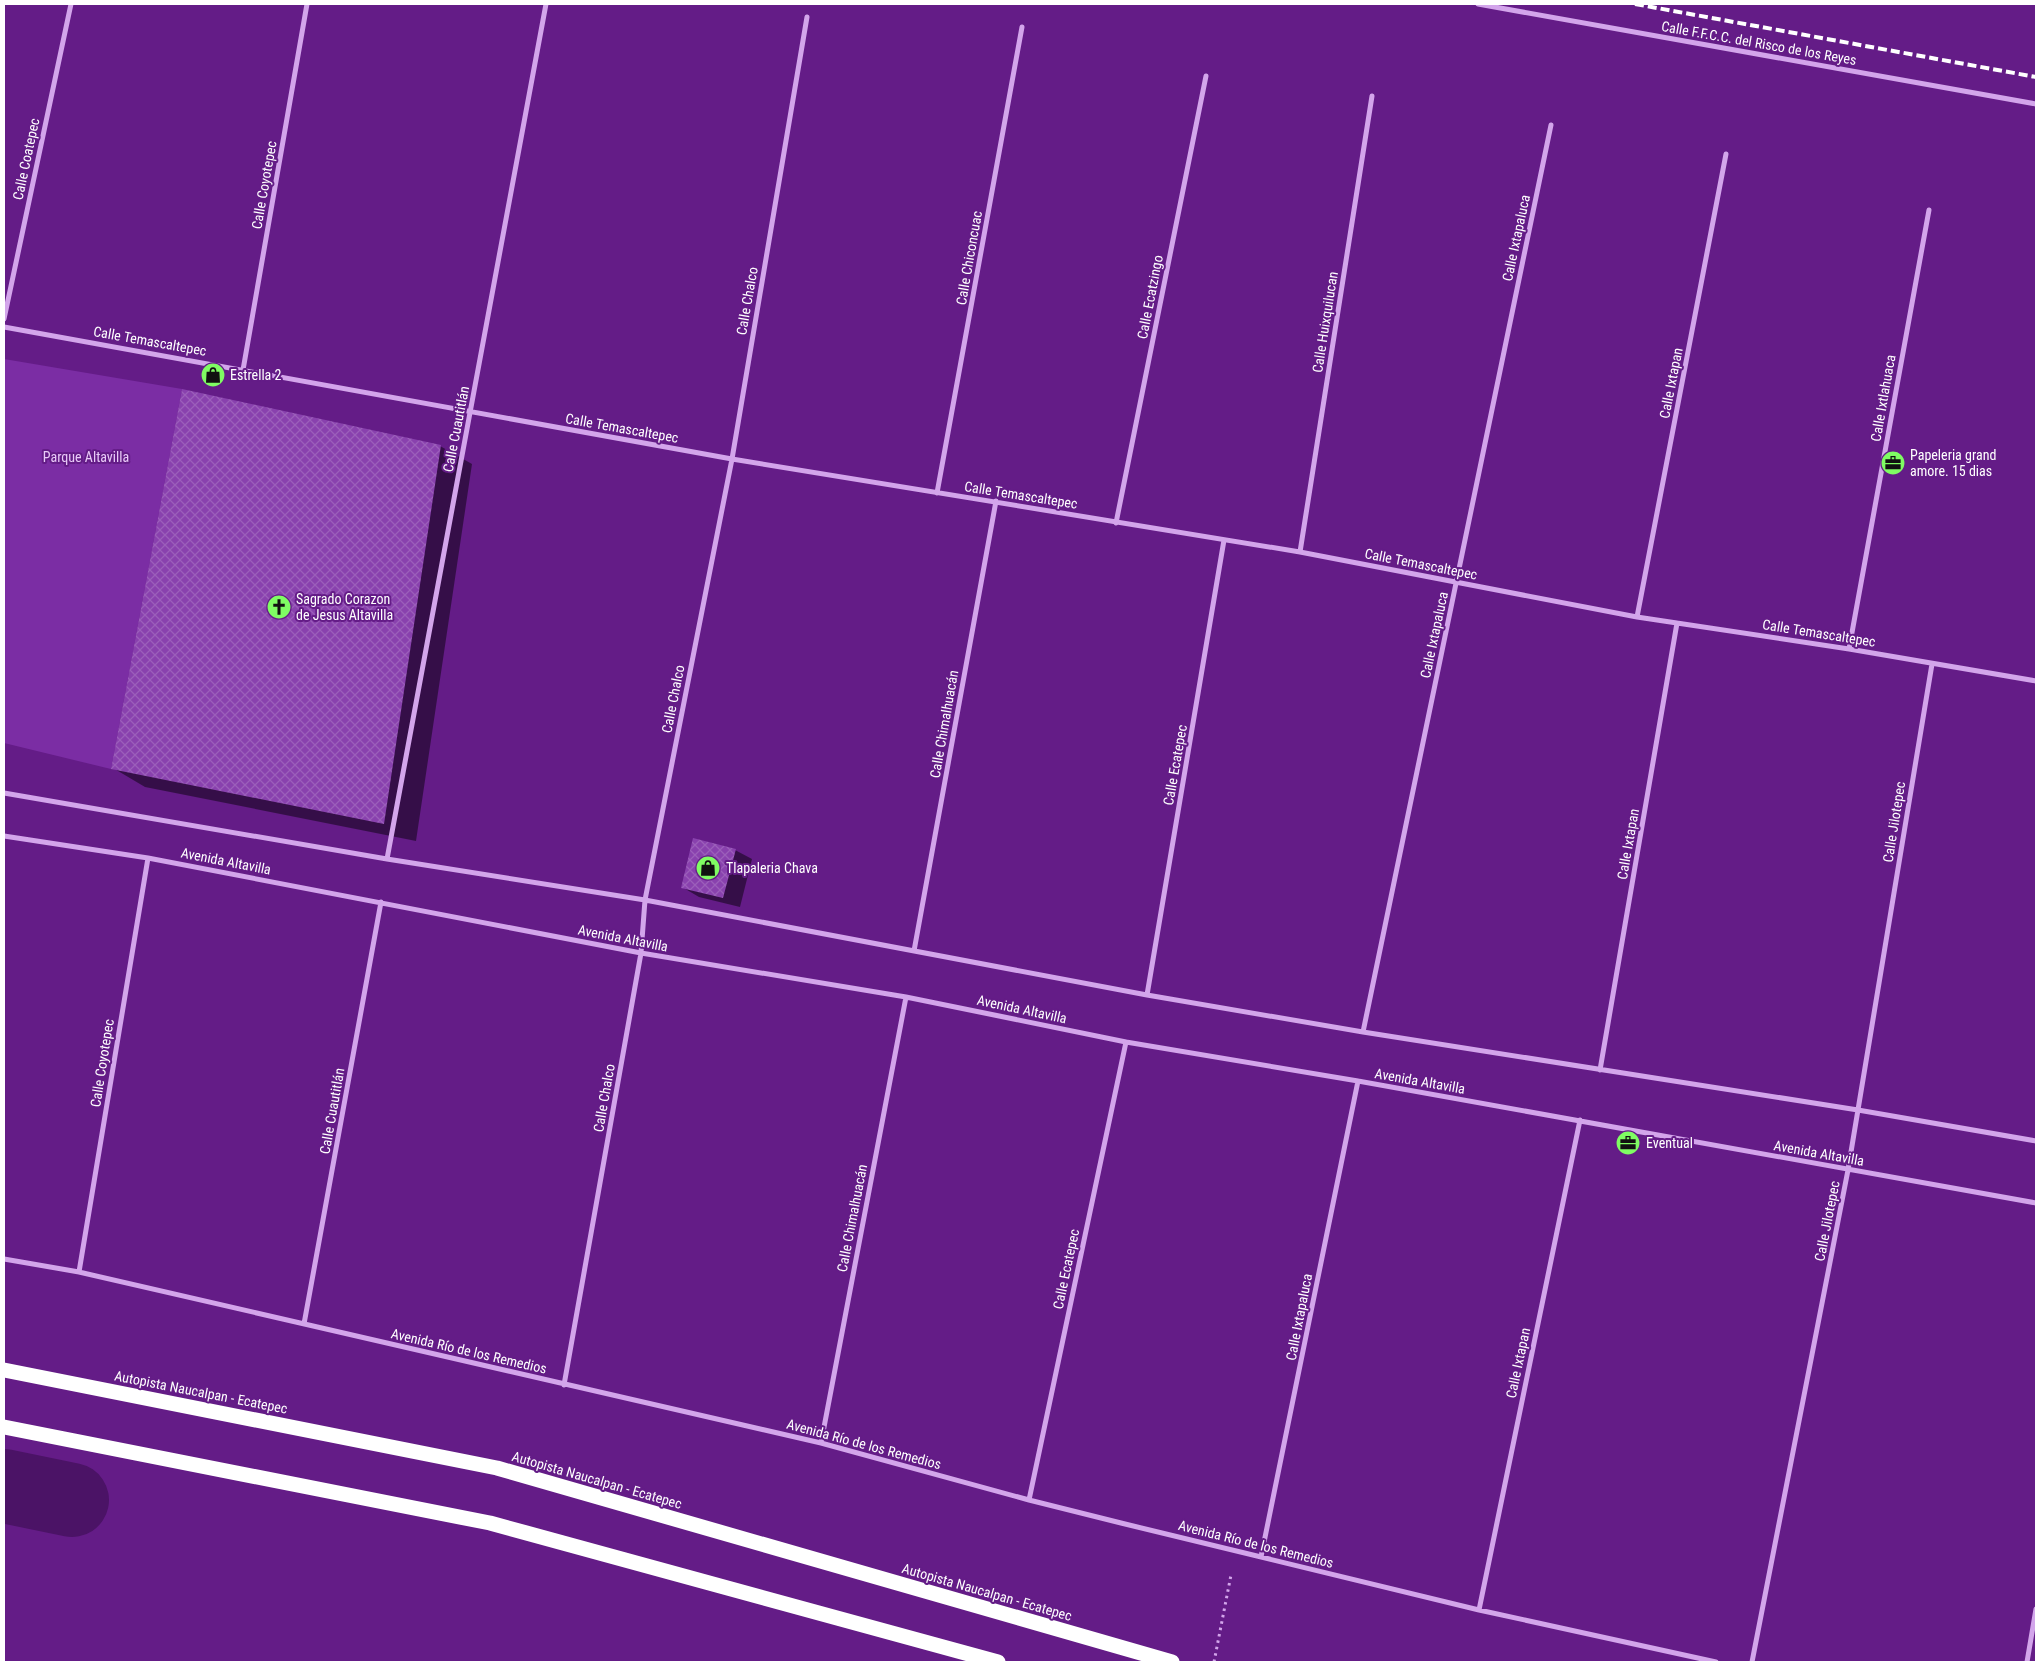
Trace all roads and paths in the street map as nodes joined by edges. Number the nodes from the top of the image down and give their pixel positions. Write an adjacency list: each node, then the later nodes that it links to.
1 (71, 4): 13 (street, Calle Coatepec)
2 (306, 4): 15 (street, Calle Coyotepec)
3 (546, 4): 16 (street, Calle Cuautitlán)
4 (1478, 4): 9 (street, Calle F.F.C.C. del Risco de los Reyes)
5 (807, 17): 17 (street, Calle Chalco)
6 (1022, 27): 18 (street, Calle Chiconcuac)
7 (1206, 76): 20 (street, Calle Ecatzingo)
8 (1372, 96): 22 (street, Calle Huixquilucan)
9 (2036, 104)
10 (1551, 125): 23 (street, Calle Ixtapaluca)
11 (1726, 154): 24 (street, Calle Ixtapan)
12 (1929, 210): 26 (street, Calle Ixtlahuaca)
13 (4, 319)
14 (4, 327): 15 (street, Calle Temascaltepec)
15 (243, 370): 16 (street, Calle Temascaltepec)
16 (471, 411): 17 (street, Calle Temascaltepec); 32 (street, Calle Cuautitlán)
17 (732, 459): 18 (street, Calle Temascaltepec); 33 (street, Calle Chalco)
18 (937, 493): 19 (street, Calle Temascaltepec)
19 (996, 501): 20 (street, Calle Temascaltepec); 35 (street, Calle Chimalhuacán)
20 (1116, 523): 21 (street, Calle Temascaltepec)
21 (1224, 540): 22 (street, Calle Temascaltepec); 37 (street, Calle Ecatepec)
22 (1300, 552): 23 (street, Calle Temascaltepec)
23 (1456, 582): 24 (street, Calle Temascaltepec); 39 (street, Calle Ixtapaluca)
24 (1637, 617): 25 (street, Calle Temascaltepec)
25 (1678, 623): 26 (street, Calle Temascaltepec); 41 (street, Calle Ixtapan)
26 (1849, 649): 27 (street, Calle Temascaltepec)
27 (1932, 664): 28 (street, Calle Temascaltepec); 43 (street, Calle Jilotepec)
28 (2036, 681)
29 (4, 792): 32 (street, Avenida Altavilla)
30 (4, 836): 31 (street, Avenida Altavilla)
31 (148, 858): 34 (street, Avenida Altavilla); 49 (street, Calle Coyotepec)
32 (387, 859): 33 (street, Avenida Altavilla)
33 (645, 900): 35 (street, Avenida Altavilla); 36 (street, Calle Chalco)
34 (381, 902): 36 (street, Avenida Altavilla); 50 (street, Calle Cuautitlán)
35 (914, 951): 37 (street, Avenida Altavilla)
36 (641, 953): 38 (street, Avenida Altavilla); 52 (street, Calle Chalco)
37 (1147, 995): 39 (street, Avenida Altavilla)
38 (906, 997): 40 (street, Avenida Altavilla); 54 (street, Calle Chimalhuacán)
39 (1364, 1032): 41 (street, Avenida Altavilla)
40 (1126, 1042): 42 (street, Avenida Altavilla); 55 (street, Calle Ecatepec)
41 (1600, 1070): 43 (street, Avenida Altavilla)
42 (1358, 1081): 44 (street, Avenida Altavilla); 56 (street, Calle Ixtapaluca)
43 (1858, 1110): 45 (street, Avenida Altavilla); 46 (street, Calle Jilotepec)
44 (1580, 1120): 46 (street, Avenida Altavilla); 59 (street, Calle Ixtapan)
45 (2036, 1142)
46 (1848, 1170): 47 (street, Avenida Altavilla); 64 (street, Calle Jilotepec)
47 (2036, 1202)
48 (4, 1258): 49 (street, Avenida Río de los Remedios)
49 (79, 1272): 50 (street, Avenida Río de los Remedios)
50 (304, 1324): 52 (street, Avenida Río de los Remedios)
51 (4, 1370): 61 (highway, Autopista Naucalpan - Ecatepec)
52 (564, 1385): 54 (street, Avenida Río de los Remedios)
53 (4, 1427): 60 (highway)
54 (820, 1443): 55 (street, Avenida Río de los Remedios)
55 (1029, 1500): 56 (street, Avenida Río de los Remedios)
56 (1261, 1557): 59 (street, Avenida Río de los Remedios)
57 (1232, 1572): 62 (path)
58 (2036, 1609): 65 (street)
59 (1479, 1610): 63 (street, Avenida Río de los Remedios)
60 (998, 1662)
61 (1172, 1662)
62 (1214, 1662)
63 (1716, 1662)
64 (1752, 1662)
65 (2027, 1662)

